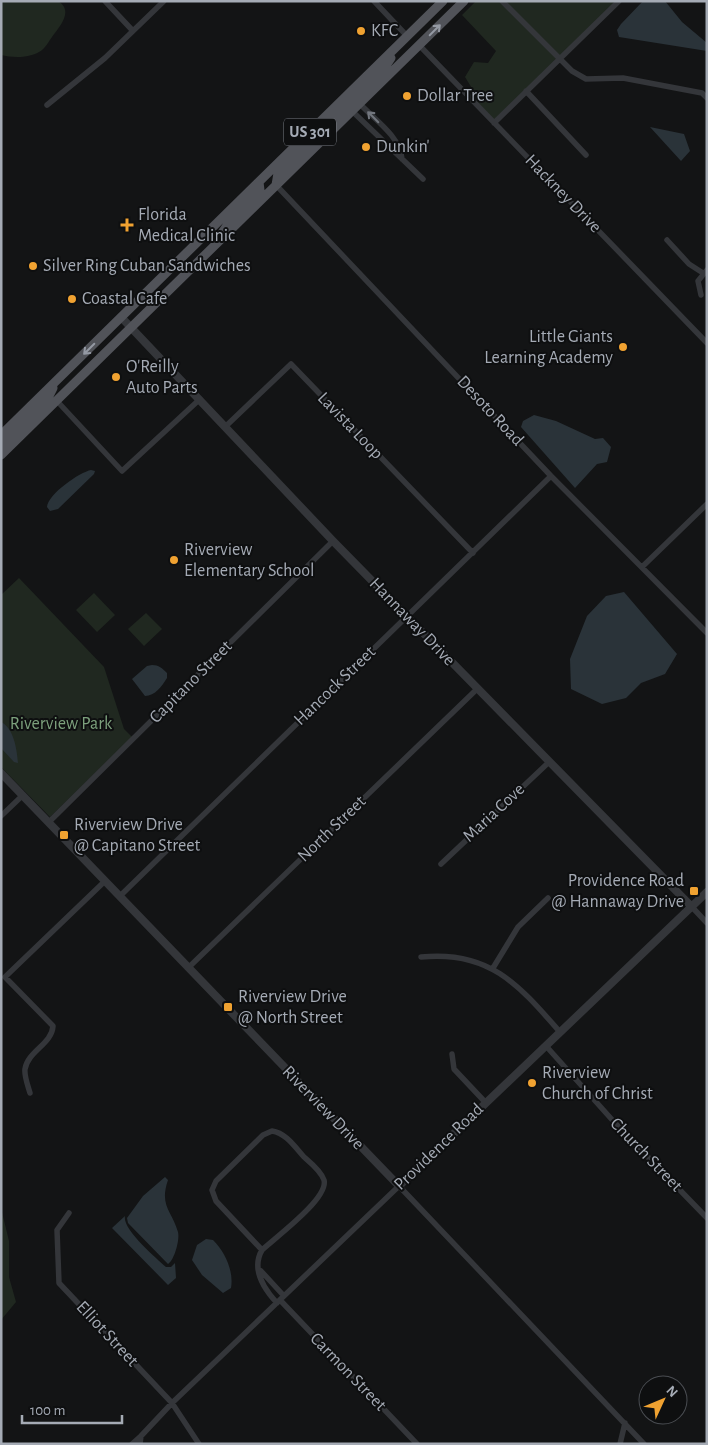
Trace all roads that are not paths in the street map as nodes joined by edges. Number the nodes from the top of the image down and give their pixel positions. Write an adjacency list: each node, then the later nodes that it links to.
1 (105, 1): 8 (street)
2 (164, 1): 8 (street)
3 (374, 1): 9 (street)
4 (443, 1): 9 (main road, US 301)
5 (464, 1): 10 (main road, US 301, one-way to 5)
6 (502, 1): 12 (street)
7 (619, 1): 12 (street)
8 (133, 31): 17 (street)
9 (407, 36): 11 (main road, US 301)
10 (419, 45): 16 (main road, US 301); 20 (street, Hackney Drive)
11 (397, 46): 14 (main road, US 301); 18 (main road)
12 (560, 58): 13 (street); 15 (street)
13 (526, 92): 20 (street); 22 (street)
14 (344, 98): 19 (main road, US 301); 21 (main road)
15 (707, 98)
16 (360, 104): 18 (main road, US 301); 23 (street, one-way to 16)
17 (47, 105)
18 (352, 111): 21 (main road, US 301); 23 (street)
19 (330, 112): 25 (main road, US 301); 26 (main road)
20 (494, 123): 33 (street, Hackney Drive)
21 (313, 150): 26 (main road, US 301)
22 (586, 155)
23 (402, 159): 24 (street)
24 (423, 179)
25 (259, 182): 28 (main road); 31 (main road, US 301)
26 (276, 186): 28 (main road, US 301); 41 (street, Desoto Road)
27 (667, 240): 29 (street)
28 (215, 245): 32 (main road, US 301)
29 (705, 271): 30 (street)
30 (701, 294)
31 (121, 317): 32 (street, Hannaway Drive); 34 (main road, US 301, one-way to 34)
32 (132, 328): 35 (street, Hannaway Drive); 36 (main road, US 301)
33 (707, 343)
34 (57, 381): 38 (main road, US 301); 39 (main road)
35 (200, 399): 36 (street); 37 (street, Hannaway Drive)
36 (57, 401): 40 (main road, US 301)
37 (226, 426): 43 (street, Hannaway Drive); 44 (street, Lavista Loop)
38 (1, 435)
39 (1, 445)
40 (1, 455)
41 (551, 476): 44 (street, Hancock Street); 45 (street, Desoto Road)
42 (707, 504): 45 (street)
43 (333, 541): 46 (street, Hannaway Drive); 53 (street, Capitano Street)
44 (472, 553): 46 (street, Hancock Street)
45 (642, 567): 47 (street, Desoto Road)
46 (406, 617): 48 (street, Hannaway Drive); 57 (street, Hancock Street)
47 (707, 633)
48 (477, 689): 49 (street, Hannaway Drive); 62 (street, North Street)
49 (548, 763): 54 (street, Maria Cove); 59 (street, Hannaway Drive)
50 (1, 773): 51 (street, Riverview Drive)
51 (23, 795): 52 (street); 53 (street, Riverview Drive)
52 (1, 816)
53 (49, 822): 55 (street, Riverview Drive)
54 (441, 864)
55 (105, 881): 57 (street, Riverview Drive); 67 (street)
56 (707, 892): 59 (street, Providence Road)
57 (120, 896): 62 (street, Riverview Drive)
58 (548, 898): 63 (street)
59 (692, 907): 60 (street, Hannaway Drive); 64 (street, Providence Road)
60 (707, 923)
61 (421, 957): 63 (street)
62 (188, 968): 69 (street, Riverview Drive)
63 (493, 968): 64 (street)
64 (560, 1032): 65 (street, Providence Road)
65 (546, 1046): 68 (street, Providence Road); 71 (street, Church Street)
66 (452, 1054): 68 (street)
67 (30, 1093)
68 (486, 1103): 69 (street, Providence Road)
69 (398, 1186): 74 (street, Providence Road); 76 (street, Riverview Drive)
70 (69, 1213): 75 (street, Elliot Street)
71 (707, 1218)
72 (262, 1250): 72 (street); 73 (street)
73 (259, 1269): 74 (street); 74 (street)
74 (280, 1299): 75 (street, Providence Road); 81 (street, Carmon Street)
75 (172, 1403): 77 (street, Providence Road); 80 (street, Elliot Street)
76 (625, 1423): 82 (street); 83 (street, Riverview Drive)
77 (141, 1436): 78 (street); 79 (street)
78 (132, 1444)
79 (140, 1444)
80 (199, 1444)
81 (417, 1444)
82 (620, 1444)
83 (644, 1444)

